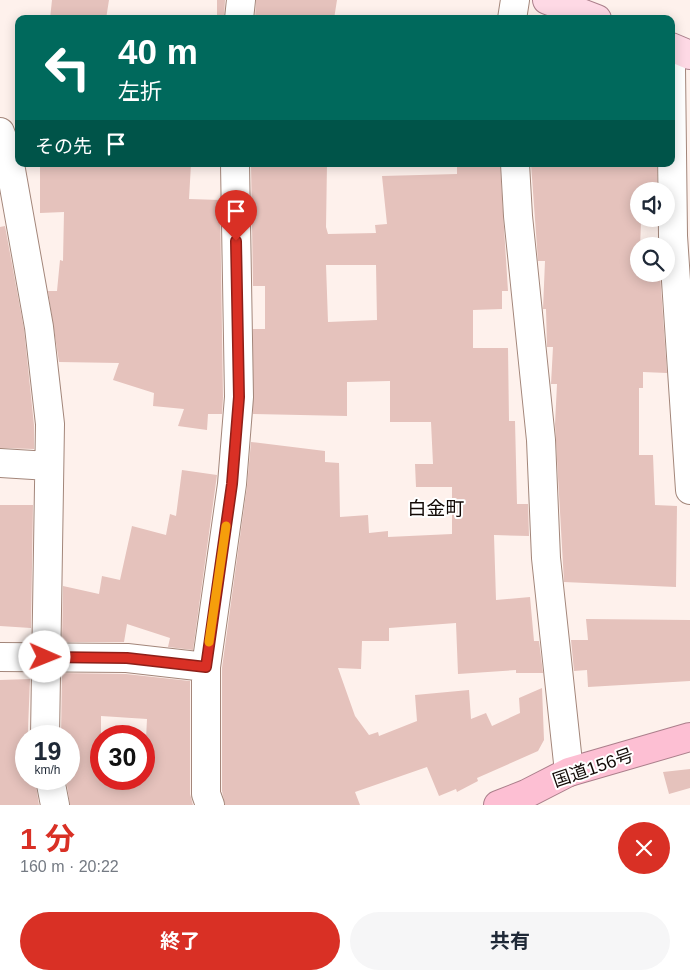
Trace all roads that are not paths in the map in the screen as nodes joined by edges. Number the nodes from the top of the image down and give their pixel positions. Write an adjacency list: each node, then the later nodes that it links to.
1 (241, 0): 4 (street)
2 (515, 0): 5 (street)
3 (548, 0): 6 (main road)
4 (239, 15)
5 (513, 15)
6 (587, 15)
7 (675, 49): 8 (main road)
8 (690, 55)
9 (0, 132): 14 (street)
10 (235, 167): 18 (street)
11 (515, 167): 21 (street)
12 (672, 167): 15 (street)
13 (0, 463): 14 (street)
14 (49, 466): 17 (street)
15 (690, 490)
16 (0, 657): 17 (street)
17 (45, 657): 18 (street); 19 (street)
18 (206, 667): 25 (street)
19 (45, 725)
20 (690, 737): 21 (highway, 国道156号)
21 (569, 772): 23 (highway, 国道156号)
22 (52, 790): 24 (street)
23 (528, 800): 26 (highway, 国道156号)
24 (54, 805)
25 (210, 805)
26 (498, 805)

